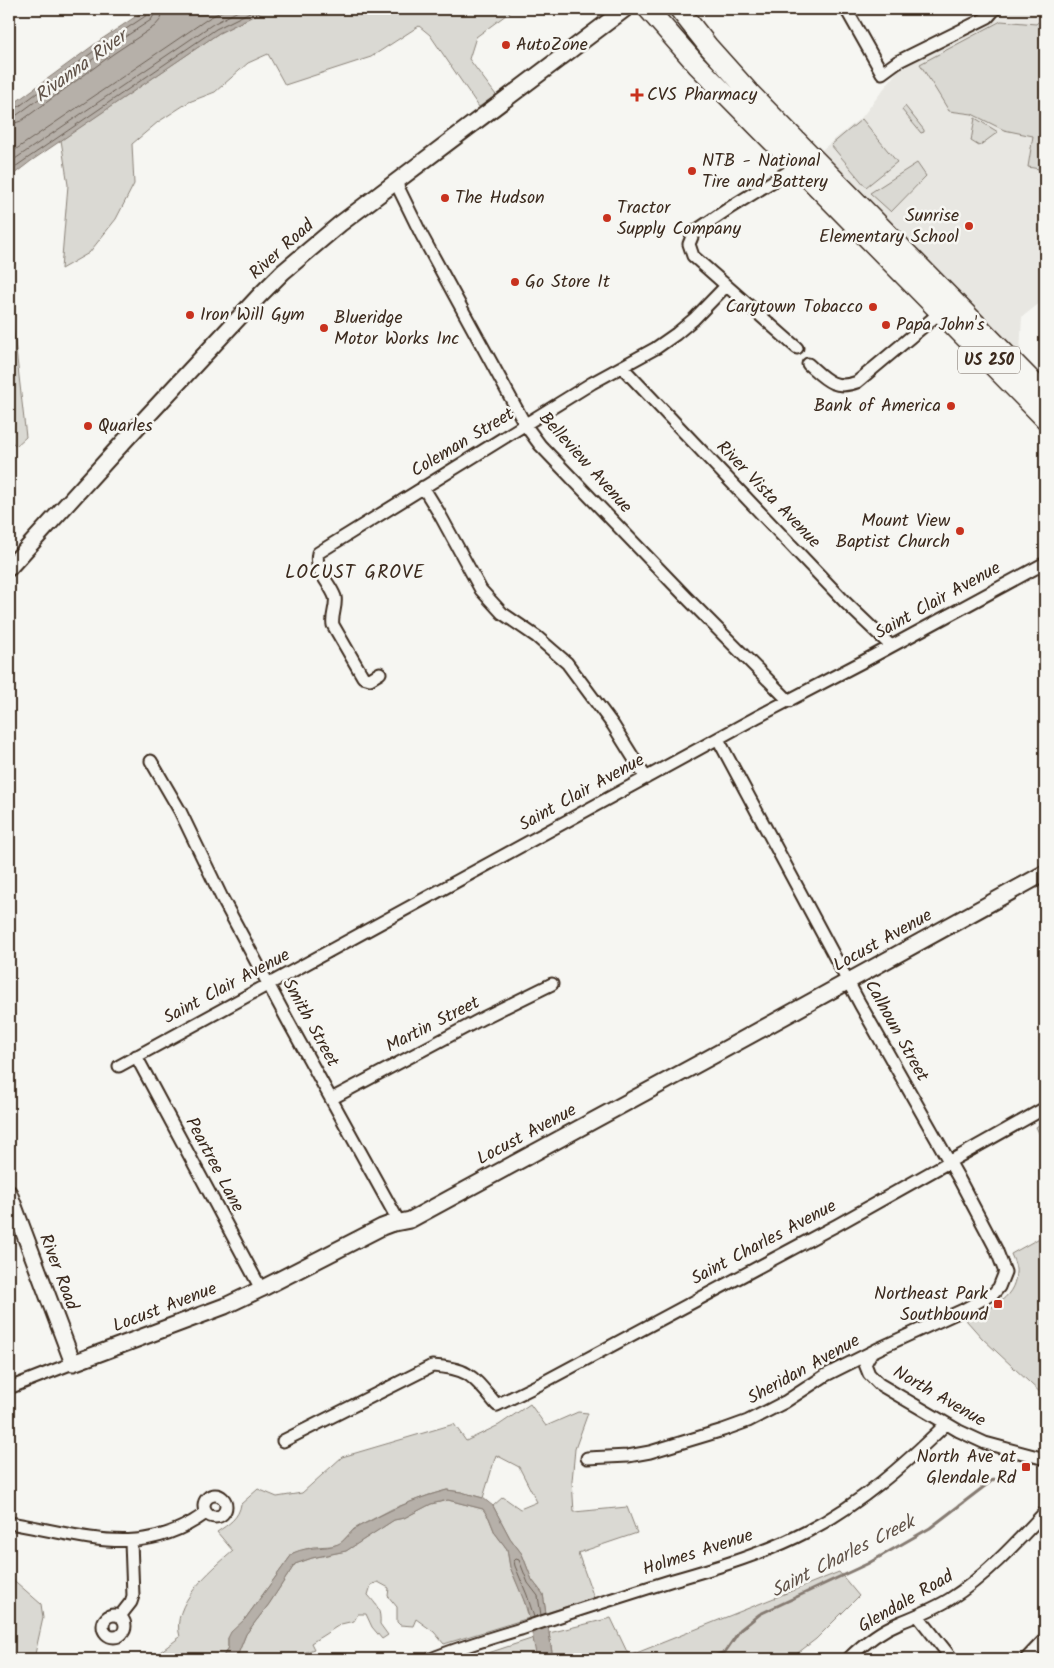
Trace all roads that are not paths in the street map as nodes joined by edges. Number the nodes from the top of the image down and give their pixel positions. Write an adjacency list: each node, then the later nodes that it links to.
1 (625, 9): 8 (street, River Road)
2 (648, 9): 7 (highway, US 250)
3 (679, 9): 6 (highway, US 250)
4 (846, 9): 5 (street)
5 (994, 9)
6 (813, 156): 7 (street); 10 (highway, US 250)
7 (796, 166): 9 (street); 10 (highway, US 250)
8 (396, 183): 15 (street, Belleview Avenue); 19 (street, River Road)
9 (726, 286): 11 (street); 13 (street, Coleman Street)
10 (947, 307): 12 (street); 14 (highway, US 250)
11 (797, 348)
12 (808, 364)
13 (622, 367): 15 (street, Coleman Street); 20 (street, River Vista Avenue)
14 (1042, 407): 16 (highway)
15 (526, 426): 17 (street, Coleman Street); 22 (street, Belleview Avenue)
16 (1045, 428)
17 (423, 487): 21 (street, Coleman Street); 25 (street)
18 (1045, 562): 20 (street, Saint Clair Avenue)
19 (9, 568)
20 (891, 646): 22 (street, Saint Clair Avenue)
21 (380, 673)
22 (789, 701): 23 (street, Saint Clair Avenue)
23 (718, 739): 25 (street, Saint Clair Avenue); 27 (street, Calhoun Street)
24 (151, 761): 29 (street, Smith Street)
25 (646, 778): 29 (street, Saint Clair Avenue)
26 (1045, 873): 27 (street, Locust Avenue)
27 (848, 982): 34 (street, Calhoun Street); 36 (street, Locust Avenue)
28 (552, 984): 32 (street, Martin Street)
29 (269, 985): 30 (street, Saint Clair Avenue); 32 (street, Smith Street)
30 (136, 1056): 31 (street, Saint Clair Avenue); 38 (street, Peartree Lane)
31 (119, 1066)
32 (331, 1099): 36 (street, Smith Street)
33 (1045, 1108): 34 (street, Saint Charles Avenue)
34 (949, 1162): 37 (street, Calhoun Street); 43 (street, Saint Charles Avenue)
35 (10, 1198): 40 (street, River Road)
36 (399, 1222): 38 (street, Locust Avenue)
37 (1001, 1260): 39 (street, Sheridan Avenue)
38 (262, 1290): 40 (street, Locust Avenue)
39 (871, 1353): 42 (street, North Avenue); 44 (street, Sheridan Avenue)
40 (73, 1363): 41 (street, Locust Avenue)
41 (9, 1388)
42 (946, 1424): 45 (street, North Avenue); 53 (street, Holmes Avenue)
43 (283, 1441)
44 (587, 1458)
45 (1045, 1459)
46 (1045, 1512): 51 (street, Glendale Road)
47 (206, 1513): 49 (street)
48 (9, 1523): 49 (street)
49 (131, 1541): 50 (street)
50 (120, 1616)
51 (918, 1616): 54 (street, Glendale Road); 55 (street)
52 (1045, 1639): 56 (street)
53 (431, 1659)
54 (848, 1659)
55 (952, 1659)
56 (1026, 1659)

